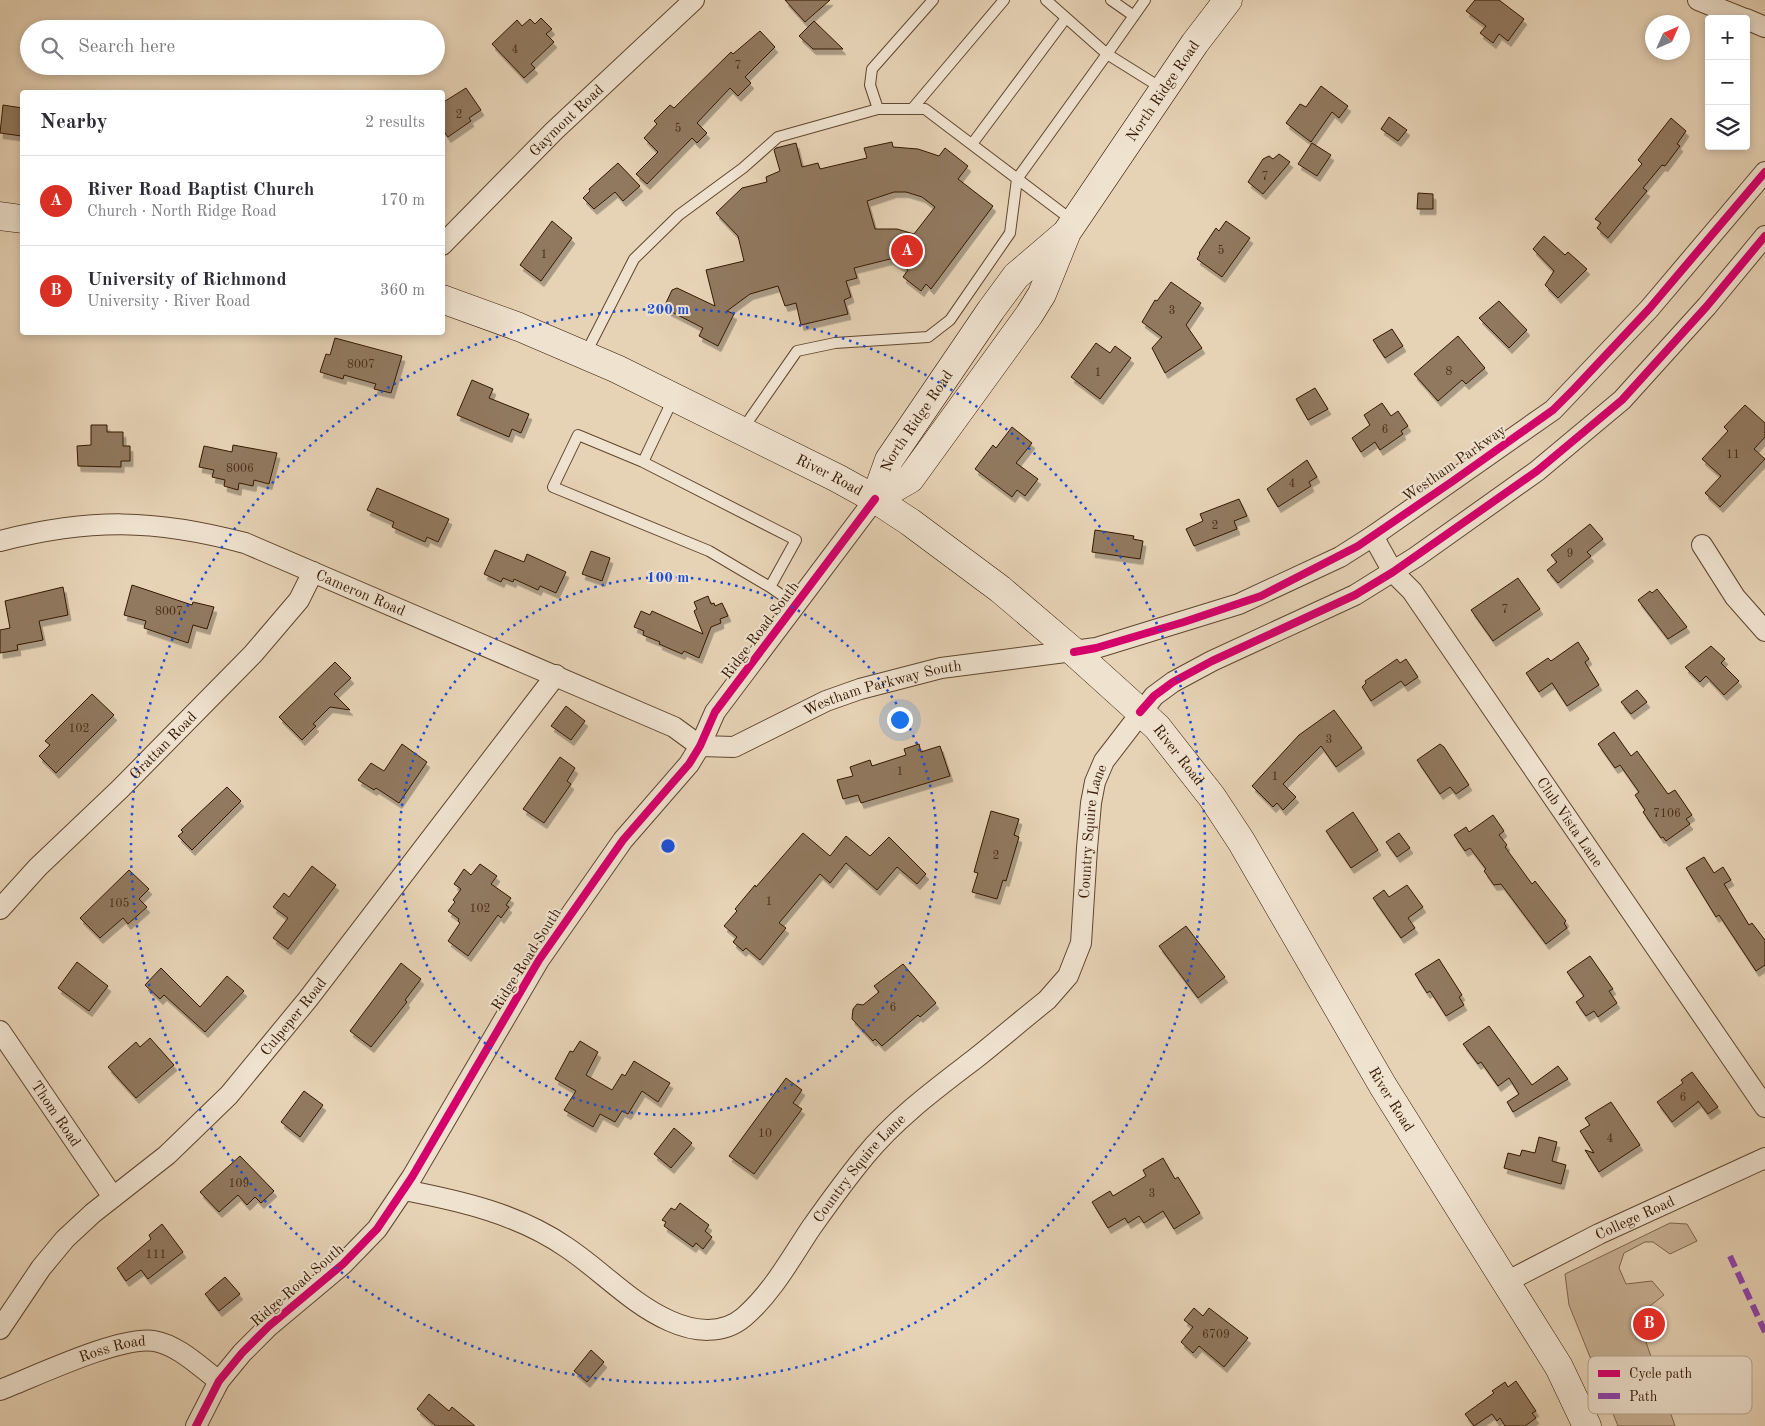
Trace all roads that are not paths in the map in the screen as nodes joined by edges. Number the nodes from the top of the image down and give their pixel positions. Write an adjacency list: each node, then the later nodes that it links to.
1 (694, 0): 25 (street, Gaymont Road)
2 (933, 0): 16 (lane)
3 (1004, 0): 17 (lane)
4 (1046, 0): 11 (lane)
5 (1112, 0): 10 (lane)
6 (1145, 0): 10 (lane)
7 (1228, 0): 15 (main road, North Ridge Road)
8 (1698, 0): 9 (street)
9 (1736, 15)
10 (1134, 16): 14 (lane)
11 (1066, 18): 14 (lane); 18 (lane)
12 (1750, 21): 13 (street)
13 (1765, 27)
14 (1107, 54): 15 (lane); 20 (lane)
15 (1164, 90): 23 (main road, North Ridge Road)
16 (878, 109): 17 (lane); 27 (lane)
17 (912, 109): 18 (lane)
18 (972, 144): 20 (lane)
19 (1765, 172): 32 (street, Westham Parkway)
20 (1017, 179): 23 (lane); 29 (lane)
21 (0, 216): 22 (main road)
22 (20, 219)
23 (1070, 227): 31 (main road, North Ridge Road)
24 (1765, 236): 36 (street)
25 (445, 242)
26 (445, 300): 27 (main road, River Road)
27 (585, 356): 28 (main road, River Road)
28 (674, 397): 29 (main road, River Road); 30 (lane)
29 (742, 431): 31 (main road, River Road)
30 (643, 462): 37 (lane); 37 (lane)
31 (875, 499): 38 (street, Ridge Road South); 40 (main road, River Road)
32 (1373, 536): 36 (street, Club Vista Lane); 40 (street, Westham Parkway)
33 (0, 541): 35 (street, Cameron Road)
34 (1702, 546): 39 (street)
35 (313, 572): 41 (street, Cameron Road); 44 (street, Grattan Road)
36 (1393, 572): 42 (street); 46 (street, Club Vista Lane)
37 (770, 586): 38 (lane)
38 (796, 605): 43 (street, Ridge Road South)
39 (1765, 631)
40 (1074, 652): 42 (main road, River Road); 43 (street, Westham Parkway South)
41 (556, 674): 43 (street, Cameron Road); 49 (street, Culpeper Road)
42 (1140, 712): 48 (street, Country Squire Lane); 50 (main road, River Road)
43 (700, 746): 48 (street, Ridge Road South)
44 (0, 909)
45 (0, 1031): 49 (street, Thom Road)
46 (1765, 1107)
47 (1765, 1158): 50 (street, College Road)
48 (404, 1190): 52 (street, Ridge Road South)
49 (113, 1197): 51 (street, Culpeper Road)
50 (1506, 1282): 55 (main road, River Road)
51 (0, 1329)
52 (220, 1380): 53 (street, Ross Road); 54 (street, Ridge Road South)
53 (0, 1390)
54 (196, 1426)
55 (1587, 1426)

